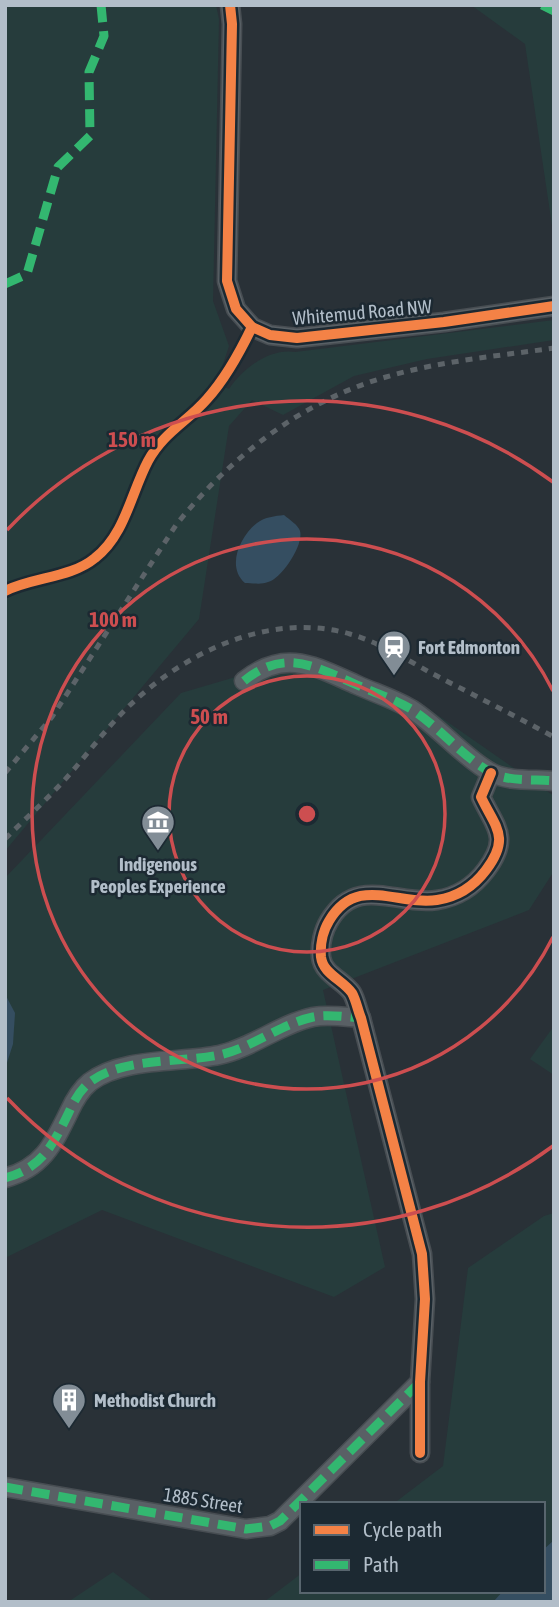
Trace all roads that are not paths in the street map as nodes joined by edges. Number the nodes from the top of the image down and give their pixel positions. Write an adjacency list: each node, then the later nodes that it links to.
1 (230, 5): 2 (street, Whitemud Road NW)
2 (554, 306)
3 (244, 681): 4 (street)
4 (491, 773): 5 (street); 6 (street)
5 (554, 781)
6 (361, 1018): 7 (street); 8 (street)
7 (5, 1178)
8 (421, 1382): 9 (street); 10 (street, 1885 Street)
9 (420, 1453)
10 (5, 1487)

